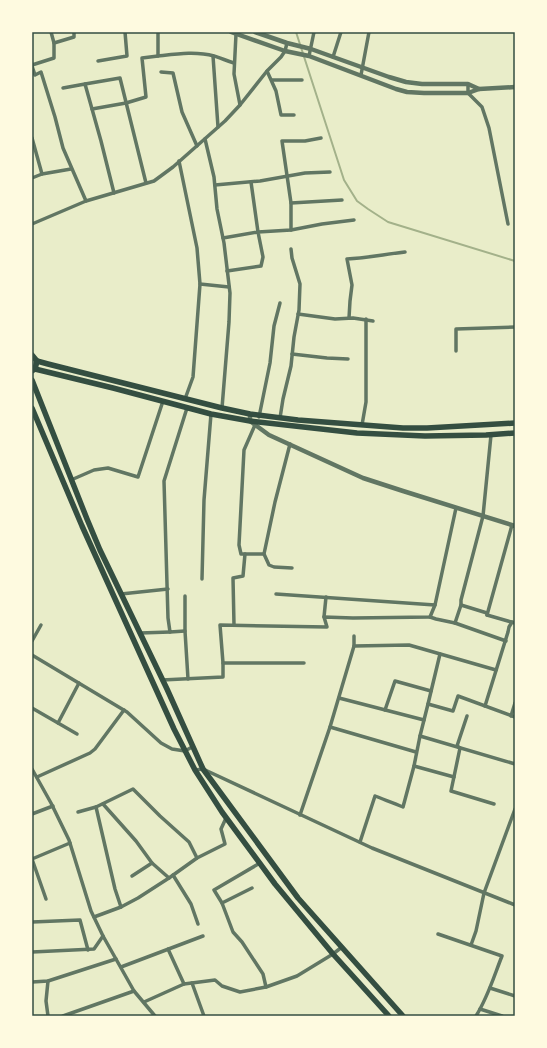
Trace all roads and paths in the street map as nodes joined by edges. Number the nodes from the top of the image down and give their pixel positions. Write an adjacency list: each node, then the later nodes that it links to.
1 (50, 32): 10 (street)
2 (74, 32): 10 (street)
3 (125, 32): 18 (street)
4 (158, 32): 14 (street)
5 (255, 32): 11 (street)
6 (314, 32): 12 (street)
7 (341, 32): 17 (street)
8 (369, 32): 21 (street)
9 (234, 33): 13 (street); 19 (street)
10 (54, 43): 20 (street)
11 (290, 44): 12 (street); 13 (street)
12 (311, 49): 16 (street); 17 (street)
13 (285, 51): 16 (street); 22 (street)
14 (158, 56): 15 (street); 34 (street)
15 (213, 56): 19 (street); 38 (street)
16 (308, 56): 25 (street)
17 (333, 57): 21 (street)
18 (98, 61)
19 (234, 63): 35 (street)
20 (32, 65): 24 (street)
21 (363, 68): 25 (street); 29 (street)
22 (268, 71): 26 (street); 35 (street)
23 (161, 72): 42 (street)
24 (33, 75): 44 (street)
25 (361, 75): 33 (street)
26 (272, 80): 27 (street); 37 (street)
27 (302, 80)
28 (85, 84): 31 (street); 34 (street); 36 (street)
29 (468, 84): 32 (street); 33 (street)
30 (515, 87): 32 (street)
31 (63, 88)
32 (479, 90): 33 (street)
33 (468, 93): 58 (street)
34 (126, 104): 36 (street); 50 (street)
35 (240, 105): 38 (street)
36 (92, 109): 52 (street)
37 (294, 115)
38 (218, 127): 41 (street)
39 (32, 138): 46 (street)
40 (321, 138): 47 (street)
41 (205, 139): 42 (street); 51 (street)
42 (197, 146): 43 (street)
43 (179, 162): 50 (street); 65 (street)
44 (71, 169): 46 (street); 54 (street)
45 (330, 172): 47 (street)
46 (42, 174): 48 (street)
47 (287, 176): 49 (street); 55 (street)
48 (32, 178)
49 (251, 182): 51 (street); 60 (street)
50 (146, 183): 52 (street)
51 (215, 185): 61 (street)
52 (114, 193): 54 (street)
53 (342, 200): 55 (street)
54 (86, 201): 57 (street)
55 (291, 203): 59 (street)
56 (354, 220): 59 (street)
57 (32, 224)
58 (508, 224)
59 (291, 230): 60 (street)
60 (258, 232): 61 (street); 64 (street)
61 (223, 238): 64 (street)
62 (291, 249): 68 (street)
63 (405, 252): 69 (street)
64 (227, 271): 66 (street)
65 (200, 284): 66 (street); 82 (street)
66 (229, 287): 86 (street)
67 (280, 303): 89 (street)
68 (298, 314): 69 (street); 74 (street)
69 (349, 318): 70 (street)
70 (366, 319): 71 (street); 94 (street)
71 (373, 321)
72 (515, 327): 73 (street)
73 (456, 351)
74 (292, 354): 76 (street); 90 (street)
75 (32, 355): 77 (main road)
76 (348, 359)
77 (37, 361): 78 (main road); 80 (main road)
78 (34, 370): 81 (main road)
79 (32, 380): 103 (main road)
80 (133, 385): 81 (main road); 82 (main road)
81 (131, 393): 83 (main road)
82 (185, 398): 86 (main road)
83 (163, 401): 85 (main road); 103 (street)
84 (32, 408): 107 (main road)
85 (187, 408): 87 (main road); 113 (street)
86 (222, 408): 88 (main road)
87 (211, 414): 91 (main road); 112 (street)
88 (250, 414): 89 (main road); 91 (street)
89 (259, 415): 90 (main road); 91 (street)
90 (280, 418): 93 (main road)
91 (254, 423): 97 (main road); 102 (street); 109 (street)
92 (515, 423): 96 (main road)
93 (342, 424): 94 (main road); 97 (main road)
94 (362, 425): 95 (main road)
95 (405, 428): 96 (main road); 99 (main road)
96 (437, 428): 101 (main road)
97 (341, 431): 99 (main road)
98 (515, 434): 100 (main road)
99 (405, 435): 101 (main road)
100 (491, 435): 101 (main road); 105 (street)
101 (438, 436)
102 (290, 444): 104 (street); 110 (street)
103 (71, 480): 106 (main road)
104 (456, 508): 105 (street); 119 (street)
105 (483, 516): 108 (street); 120 (street)
106 (88, 523): 107 (main road); 114 (main road)
107 (82, 526): 117 (main road)
108 (513, 526): 121 (street)
109 (245, 554): 110 (street); 127 (street)
110 (264, 554): 111 (street)
111 (292, 568)
112 (202, 579)
113 (168, 589): 114 (street); 129 (street)
114 (121, 594): 117 (main road); 130 (main road)
115 (276, 594): 118 (street)
116 (185, 596): 128 (street)
117 (114, 597): 161 (main road)
118 (326, 597): 119 (street); 122 (street)
119 (435, 604): 123 (street)
120 (462, 605): 121 (street); 124 (street)
121 (487, 615): 125 (street)
122 (324, 617): 123 (street); 127 (street)
123 (430, 617): 124 (street)
124 (455, 623): 132 (street)
125 (513, 623): 132 (street)
126 (41, 625): 133 (street)
127 (234, 625): 137 (street)
128 (185, 631): 129 (street); 140 (street)
129 (170, 632): 130 (street)
130 (140, 634): 141 (main road)
131 (354, 636): 134 (street)
132 (506, 640): 139 (street)
133 (32, 641)
134 (354, 646): 135 (street); 144 (street)
135 (440, 654): 139 (street); 143 (street)
136 (32, 655): 142 (street)
137 (223, 662): 138 (street); 140 (street)
138 (304, 663)
139 (496, 670): 147 (street)
140 (188, 679): 141 (street)
141 (162, 680): 159 (main road)
142 (79, 683): 149 (street); 155 (street)
143 (431, 691): 146 (street); 150 (street)
144 (339, 698): 150 (street); 156 (street)
145 (515, 703): 152 (street)
146 (428, 704): 147 (street); 154 (street)
147 (485, 706): 152 (street)
148 (32, 708): 155 (street)
149 (124, 710): 161 (street); 168 (street)
150 (385, 710): 154 (street)
151 (467, 716): 160 (street)
152 (510, 716): 153 (street)
153 (515, 717)
154 (424, 720): 158 (street)
155 (58, 723): 157 (street)
156 (330, 727): 162 (street); 177 (street)
157 (77, 734)
158 (420, 736): 160 (street); 162 (street)
159 (192, 747): 161 (street); 166 (main road)
160 (460, 748): 163 (street); 169 (street)
161 (185, 751): 167 (main road)
162 (416, 752): 164 (street)
163 (515, 764)
164 (414, 766): 169 (street); 181 (street)
165 (32, 769): 168 (street)
166 (203, 769): 167 (street); 177 (street); 183 (main road)
167 (195, 770): 178 (main road)
168 (37, 777): 172 (street)
169 (454, 777): 171 (street)
170 (103, 804): 173 (street); 185 (street); 187 (street)
171 (494, 804)
172 (53, 806): 176 (street); 182 (street)
173 (96, 807): 175 (street); 197 (street)
174 (515, 809): 179 (street)
175 (78, 812)
176 (32, 814)
177 (300, 815): 181 (street)
178 (226, 818): 184 (main road); 185 (street)
179 (510, 824): 180 (street); 193 (street)
180 (515, 826)
181 (360, 842): 193 (street)
182 (70, 843): 186 (street); 198 (street)
183 (263, 850): 184 (main road); 205 (main road)
184 (255, 857): 188 (main road)
185 (197, 858): 189 (street)
186 (32, 859): 194 (street)
187 (152, 863): 190 (street); 191 (street)
188 (260, 863): 195 (street); 209 (main road)
189 (173, 875): 191 (street); 200 (street)
190 (132, 876)
191 (169, 878): 197 (street)
192 (252, 888): 195 (street)
193 (484, 893): 196 (street); 204 (street)
194 (46, 899)
195 (222, 903): 216 (street)
196 (515, 905)
197 (120, 907): 198 (street)
198 (94, 917): 202 (street)
199 (32, 922): 207 (street)
200 (198, 924)
201 (438, 934): 204 (street)
202 (103, 936): 207 (street); 210 (street)
203 (203, 936): 206 (street)
204 (471, 945): 217 (street)
205 (342, 947): 209 (street); 227 (main road)
206 (168, 949): 211 (street); 215 (street)
207 (88, 950): 208 (street)
208 (32, 952)
209 (333, 954): 216 (street); 226 (main road)
210 (116, 959): 211 (street); 212 (street)
211 (121, 967): 218 (street)
212 (48, 981): 213 (street); 222 (street)
213 (32, 982)
214 (192, 983): 215 (street); 216 (street); 225 (street)
215 (184, 984): 220 (street)
216 (266, 987)
217 (490, 988): 219 (street); 221 (street)
218 (134, 990): 220 (street); 223 (street)
219 (515, 996)
220 (144, 1002): 224 (street)
221 (480, 1009): 228 (street); 229 (street)
222 (48, 1016)
223 (63, 1016)
224 (155, 1016)
225 (204, 1016)
226 (388, 1016)
227 (403, 1016)
228 (476, 1016)
229 (502, 1016)

